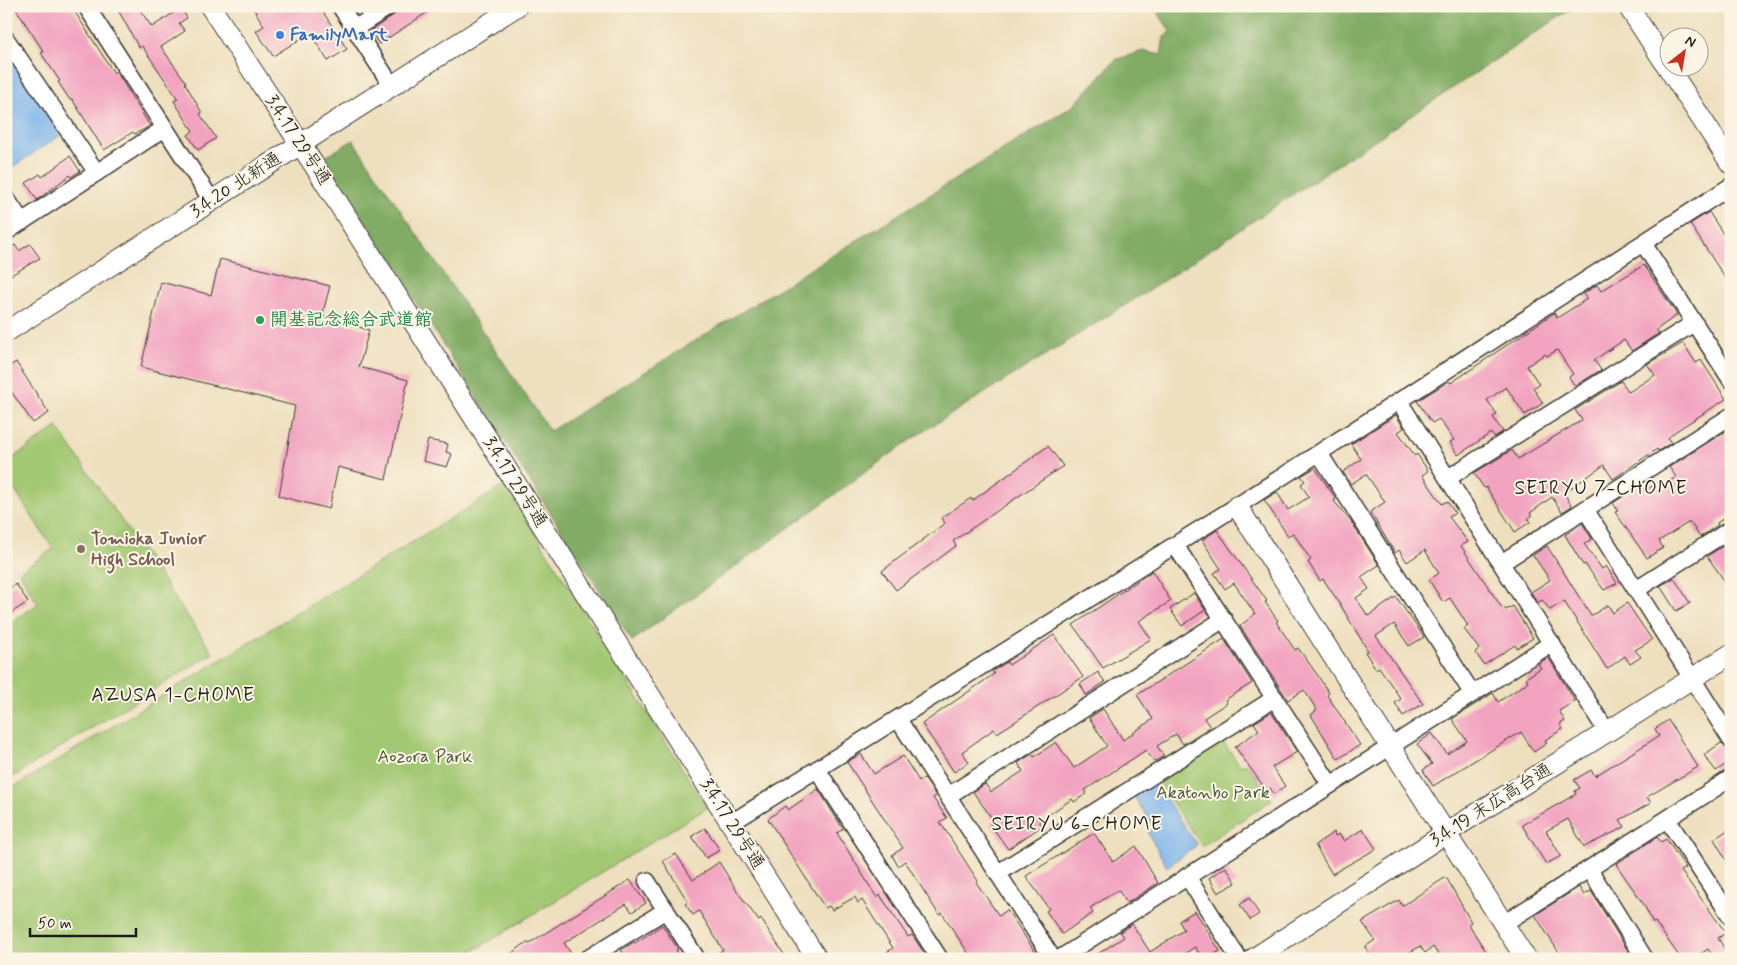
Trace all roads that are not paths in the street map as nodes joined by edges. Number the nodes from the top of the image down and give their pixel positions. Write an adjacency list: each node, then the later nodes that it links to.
1 (86, 6): 10 (street)
2 (210, 6): 11 (street, 3.4.17 29号通)
3 (340, 6): 7 (street)
4 (390, 6): 7 (street)
5 (516, 6): 9 (street, 3.4.20 北新通)
6 (1628, 6): 12 (street)
7 (354, 28): 9 (street)
8 (6, 39): 13 (street)
9 (392, 86): 11 (street, 3.4.20 北新通)
10 (166, 128): 13 (street); 16 (street)
11 (300, 143): 16 (street, 3.4.20 北新通); 48 (street, 3.4.17 29号通)
12 (1731, 164)
13 (97, 173): 17 (street)
14 (1731, 186): 19 (street)
15 (6, 198): 17 (street)
16 (212, 201): 21 (street, 3.4.20 北新通)
17 (22, 222): 18 (street)
18 (6, 232)
19 (1643, 243): 20 (street); 23 (street)
20 (1694, 323): 22 (street); 26 (street)
21 (6, 332)
22 (1731, 380)
23 (1399, 401): 25 (street); 26 (street)
24 (1731, 416): 28 (street)
25 (1319, 453): 27 (street); 37 (street)
26 (1448, 478): 31 (street)
27 (1237, 506): 30 (street); 42 (street)
28 (1585, 509): 31 (street); 32 (street)
29 (1731, 529): 32 (street)
30 (1175, 545): 33 (street); 39 (street)
31 (1501, 563): 34 (street)
32 (1636, 590): 36 (street)
33 (1224, 619): 38 (street); 46 (street)
34 (1552, 644): 37 (street); 40 (street)
35 (1731, 654): 36 (street, 3.4.19 末広高台通)
36 (1691, 679): 40 (street, 3.4.19 末広高台通); 41 (street)
37 (1472, 693): 42 (street)
38 (1275, 698): 45 (street); 51 (street)
39 (898, 718): 43 (street); 46 (street)
40 (1607, 732): 49 (street, 3.4.19 末広高台通)
41 (1731, 740)
42 (1391, 744): 45 (street); 49 (street)
43 (817, 769): 48 (street); 60 (street)
44 (1731, 778): 47 (street)
45 (1330, 784): 52 (street)
46 (948, 796): 51 (street)
47 (1667, 819): 50 (street); 55 (street)
48 (731, 823): 59 (street, 3.4.17 29号通)
49 (1446, 833): 56 (street); 64 (street, 3.4.19 末広高台通)
50 (1589, 869): 56 (street); 66 (street)
51 (998, 873): 61 (street)
52 (1187, 876): 62 (street); 63 (street)
53 (647, 881): 54 (street)
54 (666, 910): 57 (street); 58 (street)
55 (1731, 917)
56 (1504, 924): 65 (street)
57 (587, 959)
58 (697, 959)
59 (817, 959)
60 (940, 959)
61 (1053, 959)
62 (1059, 959)
63 (1239, 959)
64 (1253, 959)
65 (1526, 959)
66 (1645, 959)

